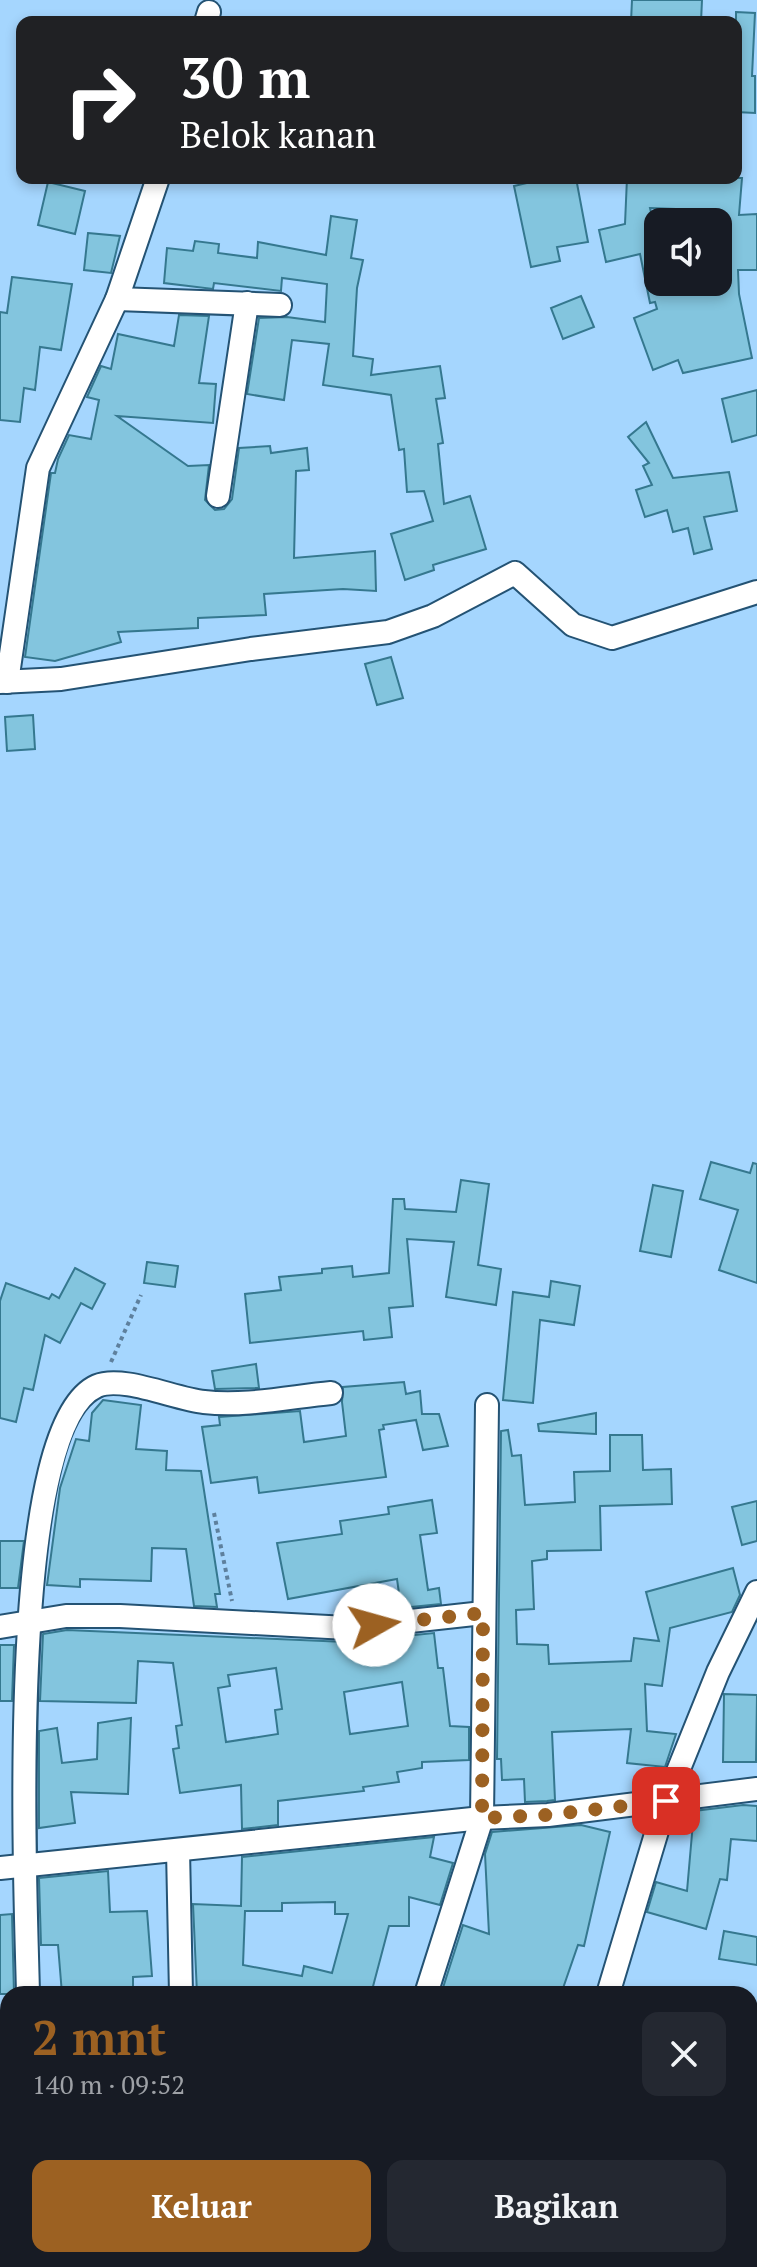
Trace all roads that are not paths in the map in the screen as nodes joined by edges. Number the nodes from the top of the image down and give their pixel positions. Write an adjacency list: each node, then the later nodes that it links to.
1 (156, 184): 2 (street)
2 (117, 299): 3 (street); 7 (street)
3 (247, 303): 4 (street); 5 (street)
4 (280, 305)
5 (218, 496)
6 (757, 592): 7 (street)
7 (4, 682)
8 (331, 1393): 12 (street)
9 (487, 1405): 11 (street)
10 (757, 1592): 15 (street)
11 (483, 1613): 12 (street); 16 (street)
12 (27, 1624): 13 (street); 18 (street)
13 (0, 1627)
14 (757, 1789): 15 (street)
15 (666, 1801): 16 (street); 23 (street)
16 (482, 1818): 17 (street); 22 (street)
17 (178, 1850): 18 (street); 21 (street)
18 (25, 1865): 19 (street); 20 (street)
19 (0, 1868)
20 (28, 1986)
21 (181, 1986)
22 (429, 1986)
23 (610, 1986)

